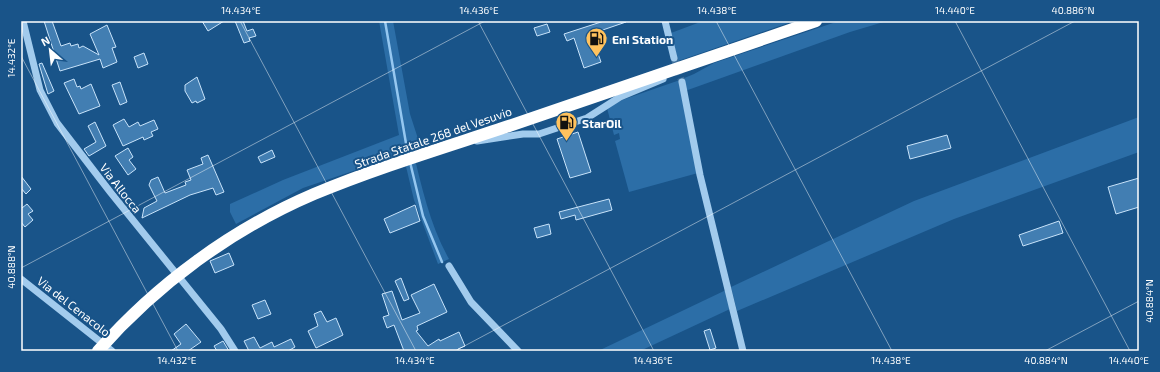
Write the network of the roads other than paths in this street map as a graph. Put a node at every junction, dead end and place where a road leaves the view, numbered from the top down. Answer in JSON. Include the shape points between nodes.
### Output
{"nodes":[{"id":1,"x":23,"y":21,"type":"edge"},
{"id":2,"x":665,"y":21,"type":"edge"},
{"id":3,"x":816,"y":21,"type":"edge"},
{"id":4,"x":674,"y":58,"type":"tunnel mouth"},
{"id":5,"x":689,"y":64,"type":"junction"},
{"id":6,"x":682,"y":82,"type":"tunnel mouth"},
{"id":7,"x":456,"y":144,"type":"junction"},
{"id":8,"x":449,"y":266,"type":"dead end"},
{"id":9,"x":21,"y":279,"type":"edge"},
{"id":10,"x":98,"y":351,"type":"edge"},
{"id":11,"x":112,"y":351,"type":"edge"},
{"id":12,"x":235,"y":351,"type":"edge"},
{"id":13,"x":518,"y":351,"type":"edge"},
{"id":14,"x":743,"y":351,"type":"edge"}],
"edges":[{"from":1,"to":12,"type":"street","name":"Via Allocca","via":[[40,90],[57,123],[221,329]]},
{"from":2,"to":4,"type":"street"},
{"from":3,"to":5,"type":"highway","name":"Strada Statale 268 del Vesuvio"},
{"from":5,"to":7,"type":"highway","name":"Strada Statale 268 del Vesuvio"},
{"from":5,"to":7,"type":"street","via":[[669,77],[620,97],[587,118],[539,134]]},
{"from":6,"to":14,"type":"street","via":[[702,182]]},
{"from":7,"to":10,"type":"highway","name":"Strada Statale 268 del Vesuvio","via":[[313,195],[242,231],[195,262],[152,297]]},
{"from":8,"to":13,"type":"street","via":[[471,302]]},
{"from":9,"to":11,"type":"street","name":"Via del Cenacolo"}]}
